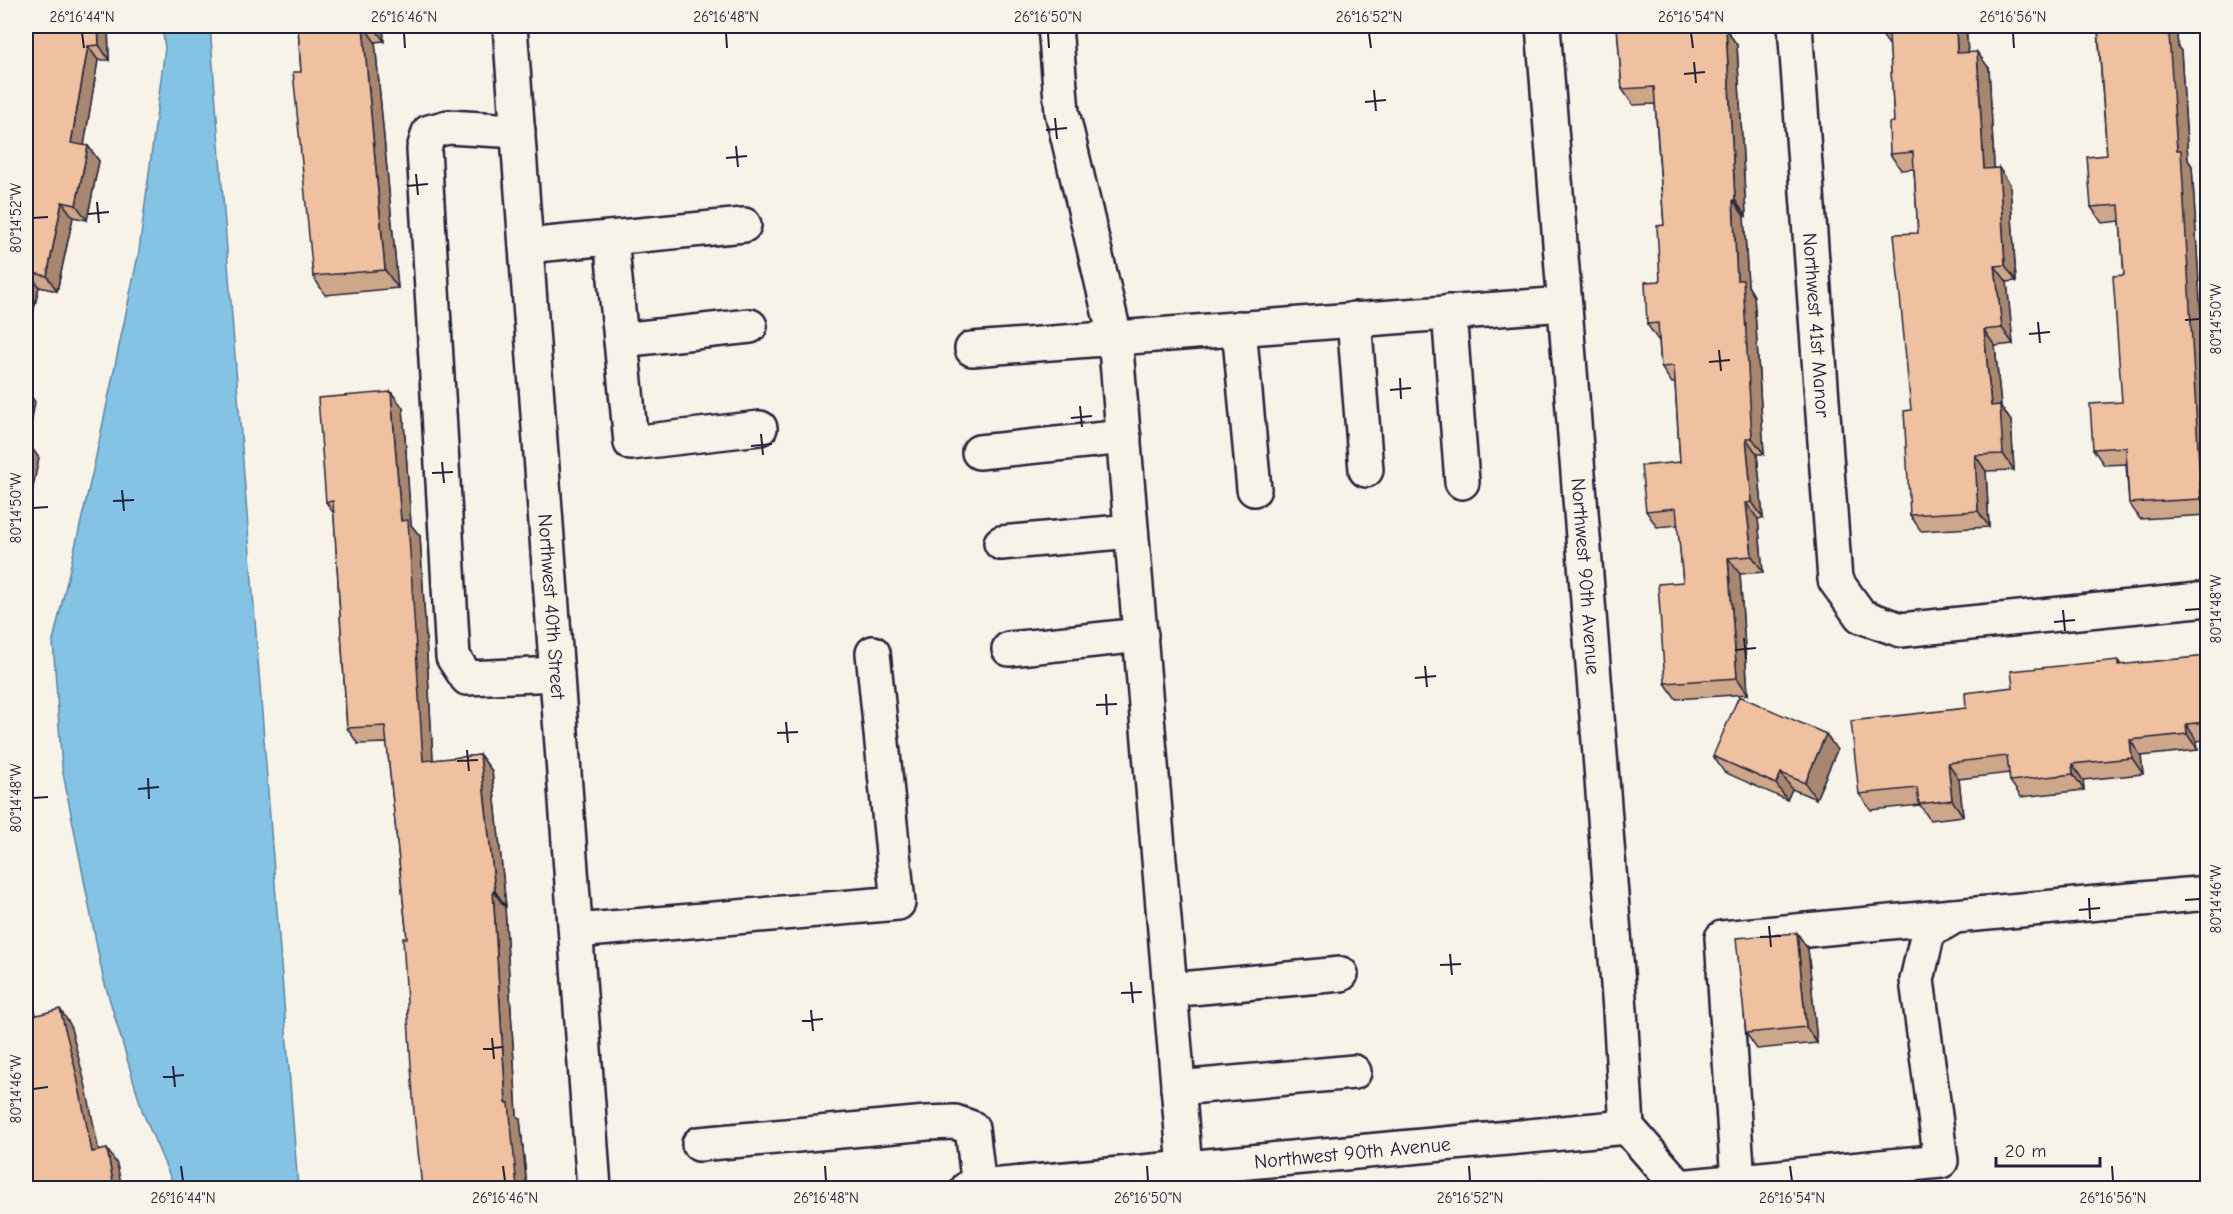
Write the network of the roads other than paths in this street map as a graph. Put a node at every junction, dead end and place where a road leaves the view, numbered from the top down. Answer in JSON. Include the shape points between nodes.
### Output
{"nodes":[{"id":1,"x":510,"y":26,"type":"edge"},
{"id":2,"x":1055,"y":26,"type":"edge"},
{"id":3,"x":1543,"y":26,"type":"edge"},
{"id":4,"x":1795,"y":26,"type":"edge"},
{"id":5,"x":518,"y":131,"type":"junction"},
{"id":6,"x":744,"y":225,"type":"dead end"},
{"id":7,"x":611,"y":238,"type":"junction"},
{"id":8,"x":526,"y":246,"type":"junction"},
{"id":9,"x":1564,"y":303,"type":"junction"},
{"id":10,"x":1449,"y":312,"type":"junction"},
{"id":11,"x":1354,"y":319,"type":"junction"},
{"id":12,"x":750,"y":326,"type":"dead end"},
{"id":13,"x":1239,"y":328,"type":"junction"},
{"id":14,"x":1115,"y":337,"type":"junction"},
{"id":15,"x":621,"y":340,"type":"junction"},
{"id":16,"x":972,"y":349,"type":"dead end"},
{"id":17,"x":760,"y":428,"type":"dead end"},
{"id":18,"x":1124,"y":436,"type":"junction"},
{"id":19,"x":979,"y":452,"type":"dead end"},
{"id":20,"x":1366,"y":470,"type":"dead end"},
{"id":21,"x":1462,"y":482,"type":"dead end"},
{"id":22,"x":1254,"y":489,"type":"dead end"},
{"id":23,"x":1131,"y":531,"type":"junction"},
{"id":24,"x":1001,"y":543,"type":"dead end"},
{"id":25,"x":2208,"y":599,"type":"edge"},
{"id":26,"x":1140,"y":634,"type":"junction"},
{"id":27,"x":1009,"y":649,"type":"dead end"},
{"id":28,"x":873,"y":653,"type":"dead end"},
{"id":29,"x":557,"y":674,"type":"junction"},
{"id":30,"x":2208,"y":893,"type":"edge"},
{"id":31,"x":1954,"y":916,"type":"junction"},
{"id":32,"x":576,"y":932,"type":"junction"},
{"id":33,"x":1341,"y":974,"type":"dead end"},
{"id":34,"x":1170,"y":990,"type":"junction"},
{"id":35,"x":1354,"y":1072,"type":"dead end"},
{"id":36,"x":1178,"y":1088,"type":"junction"},
{"id":37,"x":1627,"y":1127,"type":"junction"},
{"id":38,"x":699,"y":1144,"type":"dead end"},
{"id":39,"x":1185,"y":1168,"type":"junction"},
{"id":40,"x":1738,"y":1182,"type":"junction"},
{"id":41,"x":594,"y":1188,"type":"edge"},
{"id":42,"x":974,"y":1188,"type":"edge"},
{"id":43,"x":1158,"y":1188,"type":"edge"},
{"id":44,"x":1680,"y":1188,"type":"edge"}],
"edges":[{"from":1,"to":5,"type":"street","name":"Northwest 40th Street"},
{"from":2,"to":14,"type":"street","via":[[1062,112]]},
{"from":3,"to":9,"type":"street","name":"Northwest 90th Avenue"},
{"from":4,"to":25,"type":"street","name":"Northwest 41st Manor","via":[[1835,579],[1861,616],[1901,630]]},
{"from":5,"to":8,"type":"street","name":"Northwest 40th Street"},
{"from":5,"to":29,"type":"street","via":[[448,127],[429,132],[424,149],[453,657],[467,678]]},
{"from":6,"to":7,"type":"street"},
{"from":7,"to":8,"type":"street"},
{"from":7,"to":15,"type":"street"},
{"from":8,"to":29,"type":"street","name":"Northwest 40th Street"},
{"from":9,"to":10,"type":"street"},
{"from":9,"to":37,"type":"street","name":"Northwest 90th Avenue"},
{"from":10,"to":11,"type":"street"},
{"from":10,"to":21,"type":"street"},
{"from":11,"to":13,"type":"street"},
{"from":11,"to":20,"type":"street"},
{"from":12,"to":15,"type":"street"},
{"from":13,"to":14,"type":"street"},
{"from":13,"to":22,"type":"street"},
{"from":14,"to":16,"type":"street"},
{"from":14,"to":18,"type":"street"},
{"from":15,"to":17,"type":"street","via":[[631,443]]},
{"from":18,"to":19,"type":"street"},
{"from":18,"to":23,"type":"street"},
{"from":23,"to":24,"type":"street"},
{"from":23,"to":26,"type":"street"},
{"from":26,"to":27,"type":"street"},
{"from":26,"to":34,"type":"street"},
{"from":28,"to":32,"type":"street","via":[[898,903]]},
{"from":29,"to":32,"type":"street","name":"Northwest 40th Street"},
{"from":30,"to":31,"type":"street"},
{"from":31,"to":40,"type":"street","via":[[1928,932],[1917,980],[1941,1161]]},
{"from":31,"to":40,"type":"street","via":[[1722,938]]},
{"from":32,"to":41,"type":"street","name":"Northwest 40th Street"},
{"from":33,"to":34,"type":"street"},
{"from":34,"to":36,"type":"street"},
{"from":35,"to":36,"type":"street"},
{"from":36,"to":39,"type":"street"},
{"from":37,"to":39,"type":"street","name":"Northwest 90th Avenue"},
{"from":37,"to":44,"type":"street"},
{"from":38,"to":42,"type":"street","via":[[955,1122],[972,1128]]},
{"from":39,"to":42,"type":"street","name":"Northwest 90th Avenue"},
{"from":39,"to":43,"type":"street"},
{"from":40,"to":44,"type":"street"}]}
